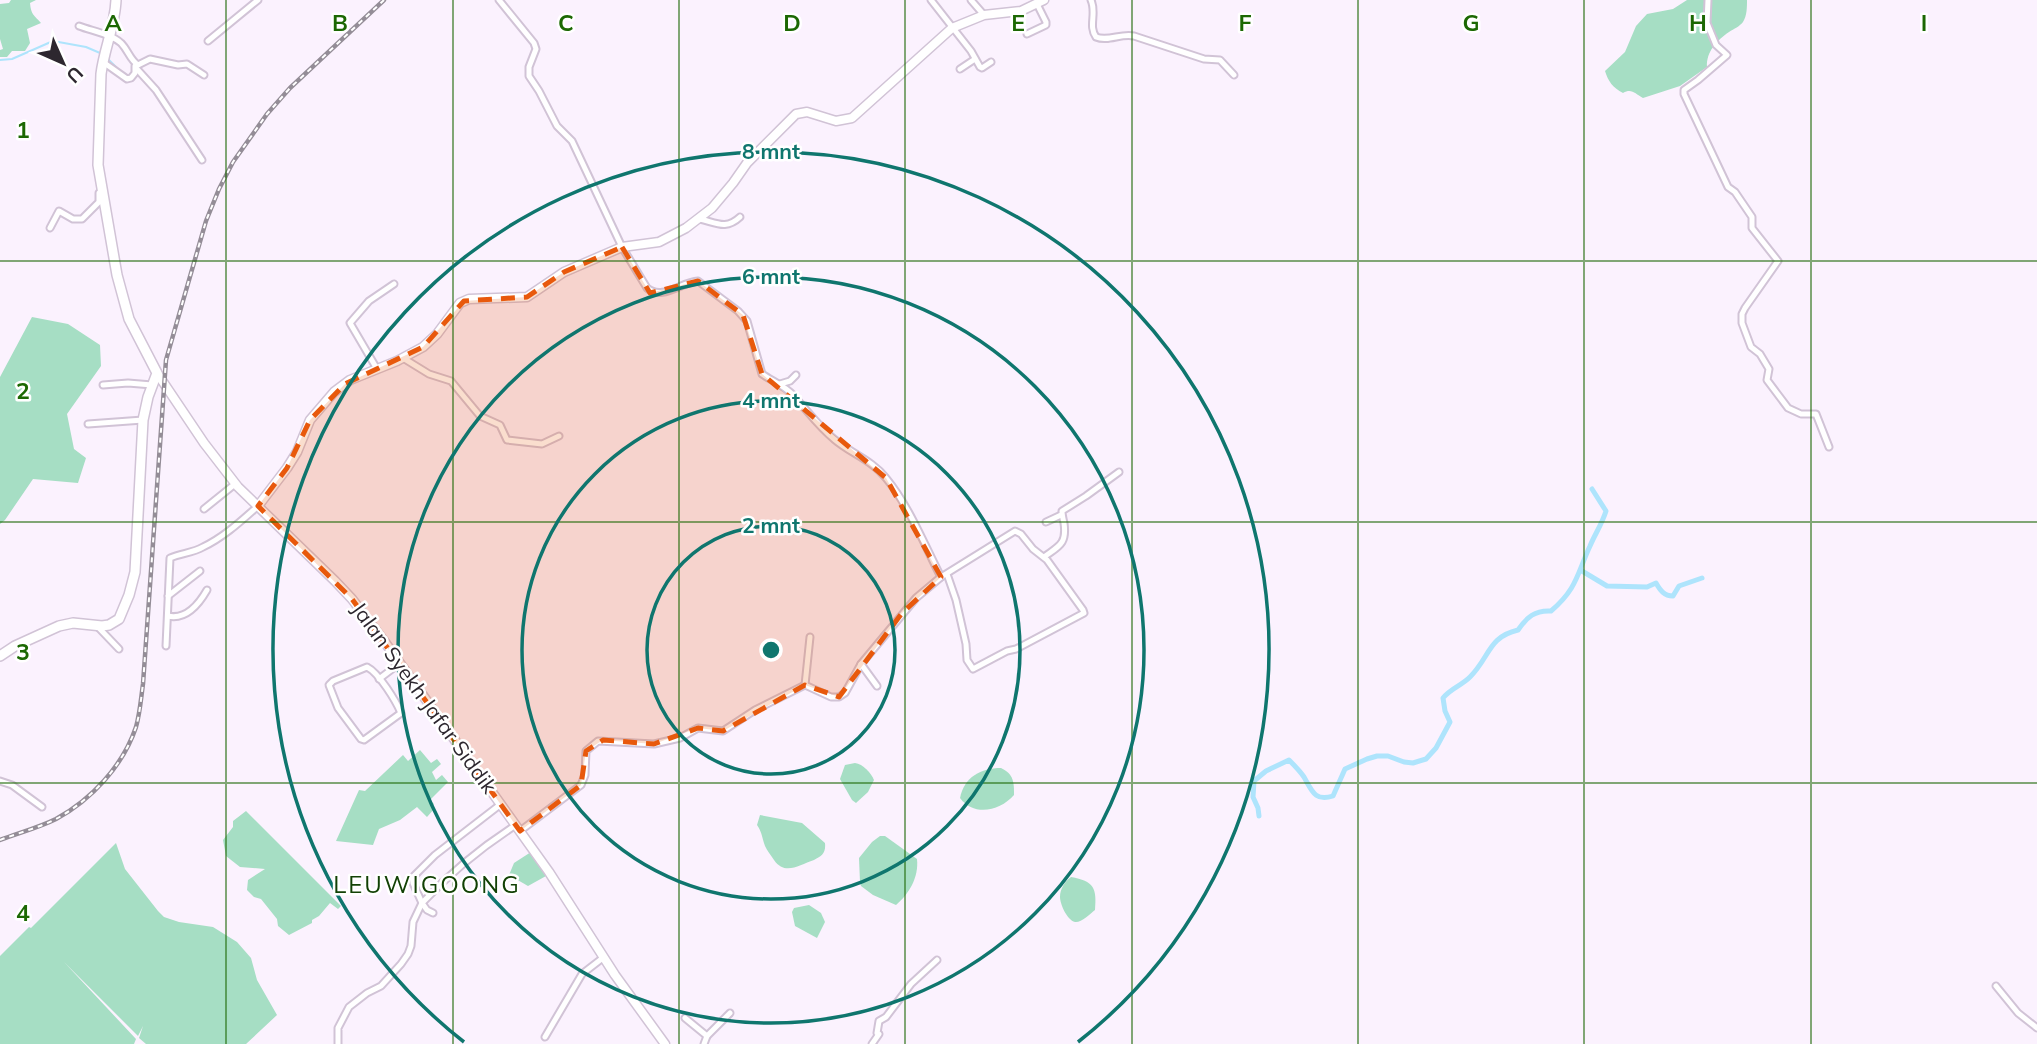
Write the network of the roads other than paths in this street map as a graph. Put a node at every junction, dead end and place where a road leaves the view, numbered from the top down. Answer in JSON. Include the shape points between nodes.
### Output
{"nodes":[{"id":1,"x":116,"y":0,"type":"edge"},
{"id":2,"x":258,"y":0,"type":"edge"},
{"id":3,"x":499,"y":0,"type":"edge"},
{"id":4,"x":931,"y":0,"type":"edge"},
{"id":5,"x":971,"y":0,"type":"edge"},
{"id":6,"x":1091,"y":0,"type":"edge"},
{"id":7,"x":1708,"y":0,"type":"edge"},
{"id":8,"x":1040,"y":2,"type":"edge"},
{"id":9,"x":984,"y":15,"type":"junction"},
{"id":10,"x":79,"y":26,"type":"dead end"},
{"id":11,"x":952,"y":28,"type":"junction"},
{"id":12,"x":1027,"y":34,"type":"dead end"},
{"id":13,"x":115,"y":39,"type":"junction"},
{"id":14,"x":208,"y":41,"type":"dead end"},
{"id":15,"x":104,"y":58,"type":"junction"},
{"id":16,"x":975,"y":59,"type":"junction"},
{"id":17,"x":991,"y":62,"type":"dead end"},
{"id":18,"x":135,"y":65,"type":"junction"},
{"id":19,"x":960,"y":69,"type":"dead end"},
{"id":20,"x":204,"y":75,"type":"dead end"},
{"id":21,"x":1234,"y":75,"type":"dead end"},
{"id":22,"x":202,"y":160,"type":"dead end"},
{"id":23,"x":98,"y":165,"type":"junction"},
{"id":24,"x":740,"y":217,"type":"dead end"},
{"id":25,"x":700,"y":219,"type":"junction"},
{"id":26,"x":50,"y":228,"type":"dead end"},
{"id":27,"x":622,"y":247,"type":"junction"},
{"id":28,"x":394,"y":284,"type":"dead end"},
{"id":29,"x":403,"y":358,"type":"junction"},
{"id":30,"x":377,"y":369,"type":"junction"},
{"id":31,"x":157,"y":373,"type":"junction"},
{"id":32,"x":796,"y":375,"type":"dead end"},
{"id":33,"x":780,"y":384,"type":"junction"},
{"id":34,"x":103,"y":385,"type":"dead end"},
{"id":35,"x":152,"y":385,"type":"junction"},
{"id":36,"x":143,"y":420,"type":"junction"},
{"id":37,"x":88,"y":424,"type":"dead end"},
{"id":38,"x":559,"y":436,"type":"dead end"},
{"id":39,"x":1829,"y":446,"type":"dead end"},
{"id":40,"x":1119,"y":472,"type":"dead end"},
{"id":41,"x":235,"y":484,"type":"junction"},
{"id":42,"x":258,"y":506,"type":"junction"},
{"id":43,"x":204,"y":509,"type":"dead end"},
{"id":44,"x":1061,"y":515,"type":"junction"},
{"id":45,"x":1045,"y":522,"type":"dead end"},
{"id":46,"x":1044,"y":557,"type":"junction"},
{"id":47,"x":200,"y":571,"type":"dead end"},
{"id":48,"x":944,"y":576,"type":"junction"},
{"id":49,"x":207,"y":590,"type":"dead end"},
{"id":50,"x":168,"y":596,"type":"junction"},
{"id":51,"x":168,"y":616,"type":"junction"},
{"id":52,"x":98,"y":627,"type":"junction"},
{"id":53,"x":810,"y":637,"type":"dead end"},
{"id":54,"x":166,"y":646,"type":"dead end"},
{"id":55,"x":119,"y":649,"type":"dead end"},
{"id":56,"x":0,"y":656,"type":"edge"},
{"id":57,"x":400,"y":663,"type":"junction"},
{"id":58,"x":861,"y":664,"type":"junction"},
{"id":59,"x":379,"y":679,"type":"junction"},
{"id":60,"x":805,"y":685,"type":"junction"},
{"id":61,"x":877,"y":686,"type":"dead end"},
{"id":62,"x":0,"y":781,"type":"edge"},
{"id":63,"x":501,"y":804,"type":"junction"},
{"id":64,"x":42,"y":807,"type":"dead end"},
{"id":65,"x":518,"y":828,"type":"junction"},
{"id":66,"x":422,"y":903,"type":"junction"},
{"id":67,"x":433,"y":913,"type":"dead end"},
{"id":68,"x":604,"y":957,"type":"junction"},
{"id":69,"x":937,"y":960,"type":"dead end"},
{"id":70,"x":1996,"y":986,"type":"dead end"},
{"id":71,"x":730,"y":1013,"type":"dead end"},
{"id":72,"x":685,"y":1018,"type":"dead end"},
{"id":73,"x":2037,"y":1028,"type":"edge"},
{"id":74,"x":707,"y":1036,"type":"junction"},
{"id":75,"x":545,"y":1037,"type":"dead end"},
{"id":76,"x":338,"y":1044,"type":"edge"},
{"id":77,"x":665,"y":1044,"type":"edge"},
{"id":78,"x":704,"y":1044,"type":"edge"},
{"id":79,"x":872,"y":1044,"type":"edge"}],
"edges":[{"from":1,"to":13,"type":"main road"},
{"from":2,"to":14,"type":"street"},
{"from":3,"to":27,"type":"street","via":[[534,43],[529,76],[557,126],[572,141]]},
{"from":4,"to":11,"type":"street"},
{"from":5,"to":9,"type":"street"},
{"from":6,"to":21,"type":"street","via":[[1091,29],[1096,37],[1134,36],[1220,60]]},
{"from":7,"to":39,"type":"street","via":[[1707,23],[1716,45],[1727,55],[1684,94],[1728,187],[1778,261],[1745,308],[1742,323],[1751,347],[1769,369],[1769,383],[1788,408],[1815,414]]},
{"from":8,"to":9,"type":"street","via":[[1021,11]]},
{"from":8,"to":12,"type":"street","via":[[1046,24]]},
{"from":9,"to":11,"type":"street"},
{"from":10,"to":13,"type":"street"},
{"from":11,"to":16,"type":"street"},
{"from":11,"to":25,"type":"street","via":[[852,118],[836,121],[804,111],[796,114]]},
{"from":13,"to":15,"type":"main road"},
{"from":13,"to":18,"type":"street"},
{"from":15,"to":18,"type":"street","via":[[125,79],[133,76]]},
{"from":15,"to":23,"type":"main road"},
{"from":16,"to":17,"type":"street","via":[[982,68]]},
{"from":16,"to":19,"type":"street"},
{"from":18,"to":20,"type":"street","via":[[150,59],[187,64]]},
{"from":18,"to":22,"type":"street"},
{"from":23,"to":26,"type":"street","via":[[99,202],[82,219],[59,211]]},
{"from":23,"to":31,"type":"main road","via":[[126,311]]},
{"from":24,"to":25,"type":"street","via":[[728,225]]},
{"from":25,"to":27,"type":"street","via":[[659,242]]},
{"from":27,"to":29,"type":"street","via":[[564,272],[527,297],[464,301],[431,340]]},
{"from":27,"to":33,"type":"street","via":[[649,291],[660,293],[698,281],[738,311],[750,327],[762,374]]},
{"from":28,"to":30,"type":"street","via":[[369,301],[350,323]]},
{"from":29,"to":30,"type":"street"},
{"from":29,"to":38,"type":"street","via":[[454,383],[480,416],[502,426],[507,440],[542,444]]},
{"from":30,"to":42,"type":"street","via":[[350,380],[317,411],[297,452]]},
{"from":31,"to":35,"type":"main road"},
{"from":31,"to":41,"type":"street","name":"Jalan Syekh Jafar Siddik"},
{"from":32,"to":33,"type":"street"},
{"from":33,"to":48,"type":"street","via":[[817,425],[886,478]]},
{"from":34,"to":35,"type":"street"},
{"from":35,"to":36,"type":"main road"},
{"from":36,"to":37,"type":"street"},
{"from":36,"to":52,"type":"main road","via":[[132,585],[119,619]]},
{"from":40,"to":44,"type":"street"},
{"from":41,"to":42,"type":"street","name":"Jalan Syekh Jafar Siddik"},
{"from":41,"to":43,"type":"street"},
{"from":42,"to":50,"type":"street","via":[[211,543],[170,558]]},
{"from":42,"to":57,"type":"street","name":"Jalan Syekh Jafar Siddik","via":[[352,599]]},
{"from":44,"to":45,"type":"street"},
{"from":44,"to":46,"type":"street","via":[[1064,542]]},
{"from":46,"to":48,"type":"street","via":[[1015,531]]},
{"from":46,"to":48,"type":"street","via":[[1083,613],[975,668],[967,660],[956,600]]},
{"from":47,"to":50,"type":"street"},
{"from":48,"to":58,"type":"street","via":[[909,606]]},
{"from":49,"to":51,"type":"street","via":[[184,614]]},
{"from":50,"to":51,"type":"street"},
{"from":51,"to":54,"type":"street"},
{"from":52,"to":55,"type":"street"},
{"from":52,"to":56,"type":"main road","via":[[81,623],[59,626]]},
{"from":53,"to":60,"type":"street"},
{"from":57,"to":59,"type":"street"},
{"from":57,"to":63,"type":"street","name":"Jalan Syekh Jafar Siddik"},
{"from":58,"to":60,"type":"street","via":[[839,697]]},
{"from":58,"to":61,"type":"street"},
{"from":59,"to":59,"type":"street","via":[[367,667],[329,685],[338,708],[360,739],[401,713]]},
{"from":60,"to":65,"type":"street","via":[[755,709],[723,732],[698,728],[654,744],[598,741],[586,751],[581,785]]},
{"from":62,"to":64,"type":"street"},
{"from":63,"to":65,"type":"street","name":"Jalan Syekh Jafar Siddik"},
{"from":63,"to":66,"type":"street","via":[[414,875]]},
{"from":65,"to":66,"type":"street","via":[[458,866]]},
{"from":65,"to":68,"type":"street","name":"Jalan Syekh Jafar Siddik"},
{"from":66,"to":67,"type":"street"},
{"from":66,"to":76,"type":"street","via":[[413,922],[408,954],[381,986],[349,1007],[338,1028]]},
{"from":68,"to":75,"type":"street","via":[[582,974]]},
{"from":68,"to":77,"type":"street","name":"Jalan Syekh Jafar Siddik"},
{"from":69,"to":79,"type":"street","via":[[879,1021],[879,1034]]},
{"from":70,"to":73,"type":"street"},
{"from":71,"to":74,"type":"street"},
{"from":72,"to":74,"type":"street"},
{"from":74,"to":78,"type":"street"}]}
